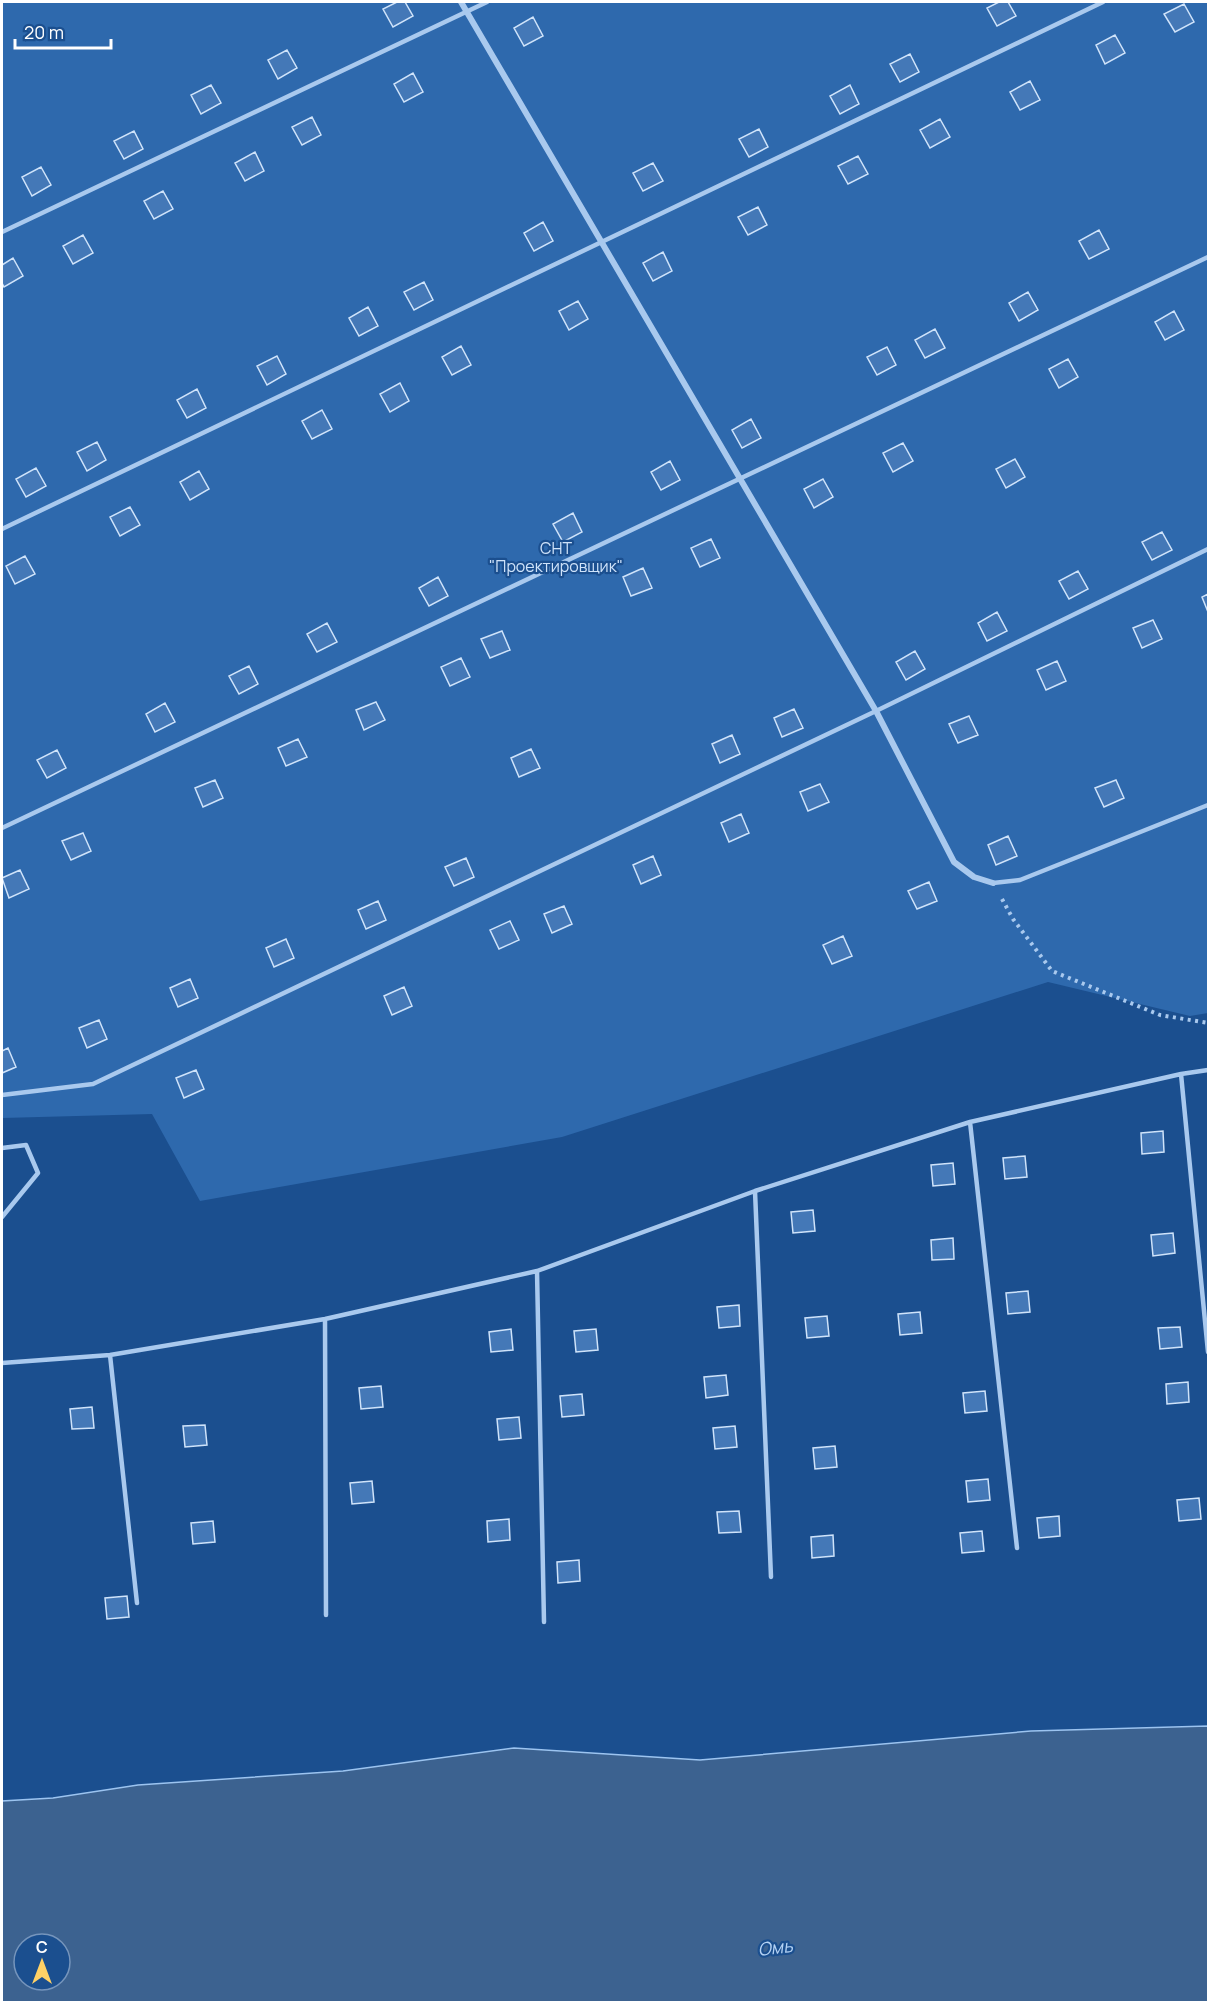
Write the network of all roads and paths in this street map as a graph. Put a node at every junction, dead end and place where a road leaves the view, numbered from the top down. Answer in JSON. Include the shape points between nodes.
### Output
{"nodes":[{"id":1,"x":461,"y":2,"type":"edge"},
{"id":2,"x":487,"y":2,"type":"edge"},
{"id":3,"x":1102,"y":2,"type":"edge"},
{"id":4,"x":466,"y":12,"type":"junction"},
{"id":5,"x":2,"y":232,"type":"edge"},
{"id":6,"x":601,"y":242,"type":"junction"},
{"id":7,"x":1209,"y":257,"type":"edge"},
{"id":8,"x":740,"y":480,"type":"junction"},
{"id":9,"x":2,"y":529,"type":"edge"},
{"id":10,"x":1209,"y":549,"type":"edge"},
{"id":11,"x":876,"y":711,"type":"junction"},
{"id":12,"x":1209,"y":806,"type":"edge"},
{"id":13,"x":2,"y":828,"type":"edge"},
{"id":14,"x":993,"y":883,"type":"junction"},
{"id":15,"x":1209,"y":1023,"type":"edge"},
{"id":16,"x":1209,"y":1070,"type":"edge"},
{"id":17,"x":1181,"y":1074,"type":"junction"},
{"id":18,"x":2,"y":1095,"type":"edge"},
{"id":19,"x":970,"y":1122,"type":"junction"},
{"id":20,"x":2,"y":1148,"type":"edge"},
{"id":21,"x":755,"y":1191,"type":"junction"},
{"id":22,"x":2,"y":1217,"type":"edge"},
{"id":23,"x":537,"y":1272,"type":"junction"},
{"id":24,"x":325,"y":1319,"type":"junction"},
{"id":25,"x":1209,"y":1352,"type":"edge"},
{"id":26,"x":110,"y":1355,"type":"junction"},
{"id":27,"x":2,"y":1364,"type":"edge"},
{"id":28,"x":1017,"y":1548,"type":"dead end"},
{"id":29,"x":771,"y":1577,"type":"dead end"},
{"id":30,"x":137,"y":1603,"type":"dead end"},
{"id":31,"x":326,"y":1614,"type":"dead end"},
{"id":32,"x":544,"y":1622,"type":"dead end"}],
"edges":[{"from":1,"to":4,"type":"street"},
{"from":2,"to":4,"type":"lane"},
{"from":3,"to":6,"type":"lane"},
{"from":4,"to":5,"type":"lane"},
{"from":4,"to":6,"type":"street"},
{"from":6,"to":8,"type":"street"},
{"from":6,"to":9,"type":"lane"},
{"from":7,"to":8,"type":"lane"},
{"from":8,"to":11,"type":"street"},
{"from":8,"to":13,"type":"lane"},
{"from":10,"to":11,"type":"lane"},
{"from":11,"to":14,"type":"street","via":[[954,862],[974,877]]},
{"from":11,"to":18,"type":"lane","via":[[93,1084]]},
{"from":12,"to":14,"type":"lane","via":[[1020,880]]},
{"from":14,"to":15,"type":"path","via":[[1012,919],[1052,971],[1160,1015]]},
{"from":16,"to":17,"type":"lane"},
{"from":17,"to":19,"type":"lane"},
{"from":17,"to":25,"type":"lane"},
{"from":19,"to":21,"type":"lane"},
{"from":19,"to":28,"type":"lane"},
{"from":20,"to":22,"type":"lane","via":[[26,1145],[38,1173]]},
{"from":21,"to":23,"type":"lane"},
{"from":21,"to":29,"type":"lane"},
{"from":23,"to":24,"type":"lane"},
{"from":23,"to":32,"type":"lane"},
{"from":24,"to":26,"type":"lane"},
{"from":24,"to":31,"type":"lane"},
{"from":26,"to":27,"type":"lane"},
{"from":26,"to":30,"type":"lane"}]}
